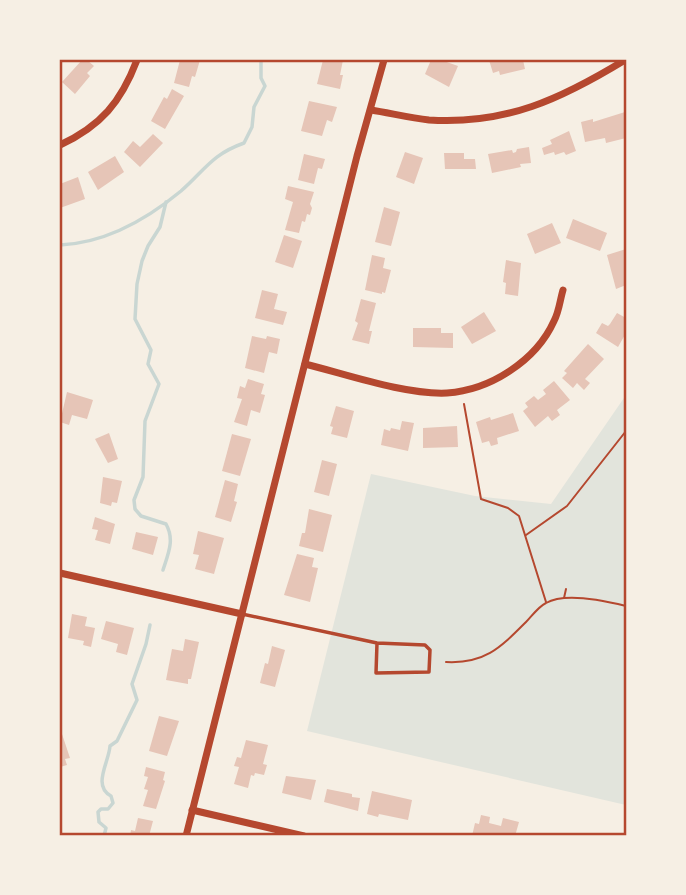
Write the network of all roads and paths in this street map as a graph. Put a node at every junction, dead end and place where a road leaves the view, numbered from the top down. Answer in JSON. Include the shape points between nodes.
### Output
{"nodes":[{"id":1,"x":137,"y":60,"type":"edge"},
{"id":2,"x":384,"y":60,"type":"edge"},
{"id":3,"x":625,"y":60,"type":"edge"},
{"id":4,"x":371,"y":110,"type":"junction"},
{"id":5,"x":60,"y":145,"type":"edge"},
{"id":6,"x":563,"y":290,"type":"dead end"},
{"id":7,"x":305,"y":364,"type":"junction"},
{"id":8,"x":464,"y":404,"type":"dead end"},
{"id":9,"x":626,"y":431,"type":"edge"},
{"id":10,"x":525,"y":535,"type":"junction"},
{"id":11,"x":60,"y":573,"type":"edge"},
{"id":12,"x":566,"y":589,"type":"dead end"},
{"id":13,"x":564,"y":599,"type":"junction"},
{"id":14,"x":547,"y":602,"type":"junction"},
{"id":15,"x":626,"y":606,"type":"edge"},
{"id":16,"x":242,"y":614,"type":"junction"},
{"id":17,"x":377,"y":643,"type":"junction"},
{"id":18,"x":446,"y":662,"type":"dead end"},
{"id":19,"x":192,"y":810,"type":"junction"},
{"id":20,"x":186,"y":835,"type":"edge"},
{"id":21,"x":304,"y":835,"type":"edge"}],
"edges":[{"from":1,"to":5,"type":"street","via":[[109,111],[81,135]]},
{"from":2,"to":4,"type":"street"},
{"from":3,"to":4,"type":"street","via":[[540,105],[497,116],[427,120]]},
{"from":4,"to":7,"type":"street"},
{"from":6,"to":7,"type":"street","via":[[554,321],[537,348],[508,373],[477,387],[447,393],[420,390]]},
{"from":7,"to":16,"type":"street"},
{"from":8,"to":10,"type":"path","via":[[481,499],[519,516]]},
{"from":9,"to":10,"type":"path","via":[[566,506]]},
{"from":10,"to":14,"type":"path"},
{"from":11,"to":16,"type":"street"},
{"from":12,"to":13,"type":"path"},
{"from":13,"to":14,"type":"path"},
{"from":13,"to":15,"type":"path","via":[[597,599]]},
{"from":14,"to":18,"type":"path","via":[[476,662]]},
{"from":16,"to":17,"type":"lane"},
{"from":16,"to":19,"type":"street"},
{"from":17,"to":17,"type":"lane","via":[[425,645],[429,671],[376,673]]},
{"from":19,"to":20,"type":"street"},
{"from":19,"to":21,"type":"street"}]}
